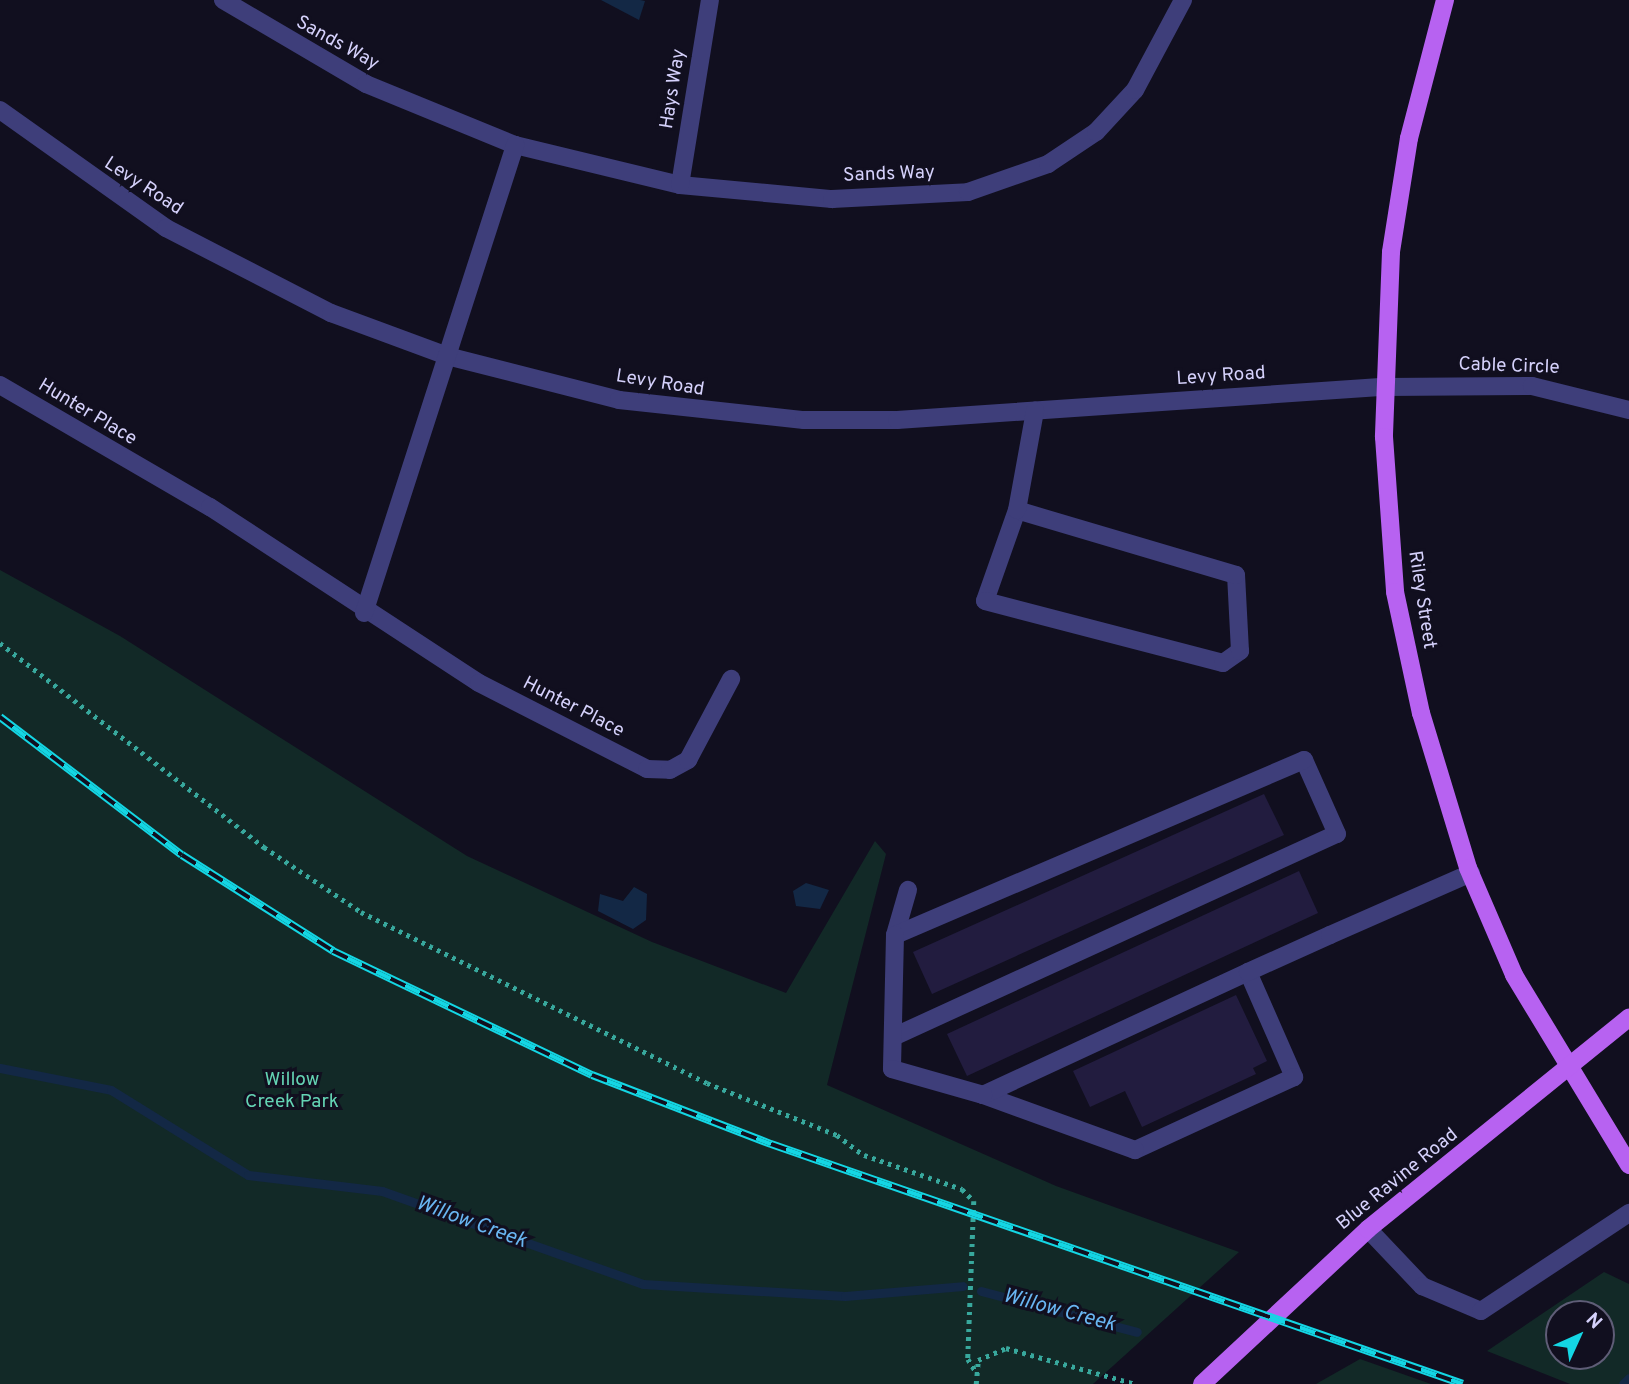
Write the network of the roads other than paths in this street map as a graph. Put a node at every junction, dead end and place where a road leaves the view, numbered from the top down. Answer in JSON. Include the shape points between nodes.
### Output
{"nodes":[{"id":1,"x":223,"y":0,"type":"edge"},
{"id":2,"x":710,"y":0,"type":"edge"},
{"id":3,"x":1183,"y":0,"type":"edge"},
{"id":4,"x":1445,"y":0,"type":"edge"},
{"id":5,"x":246,"y":6,"type":"edge"},
{"id":6,"x":0,"y":110,"type":"edge"},
{"id":7,"x":515,"y":145,"type":"junction"},
{"id":8,"x":680,"y":185,"type":"junction"},
{"id":9,"x":447,"y":356,"type":"junction"},
{"id":10,"x":0,"y":384,"type":"edge"},
{"id":11,"x":1384,"y":387,"type":"junction"},
{"id":12,"x":1629,"y":410,"type":"edge"},
{"id":13,"x":1034,"y":411,"type":"junction"},
{"id":14,"x":1017,"y":510,"type":"junction"},
{"id":15,"x":364,"y":613,"type":"junction"},
{"id":16,"x":731,"y":679,"type":"dead end"},
{"id":17,"x":1471,"y":873,"type":"junction"},
{"id":18,"x":908,"y":890,"type":"dead end"},
{"id":19,"x":895,"y":935,"type":"junction"},
{"id":20,"x":1248,"y":972,"type":"junction"},
{"id":21,"x":1629,"y":1018,"type":"edge"},
{"id":22,"x":893,"y":1037,"type":"junction"},
{"id":23,"x":1571,"y":1069,"type":"junction"},
{"id":24,"x":983,"y":1094,"type":"junction"},
{"id":25,"x":1629,"y":1165,"type":"edge"},
{"id":26,"x":1629,"y":1213,"type":"edge"},
{"id":27,"x":1368,"y":1228,"type":"junction"},
{"id":28,"x":1202,"y":1384,"type":"edge"}],
"edges":[{"from":1,"to":5,"type":"street","name":"Sands Way"},
{"from":2,"to":8,"type":"street","name":"Hays Way"},
{"from":3,"to":8,"type":"street","name":"Sands Way","via":[[1152,66],[1116,112],[1073,149],[1023,176],[968,192],[910,198],[819,198]]},
{"from":4,"to":11,"type":"main road","name":"Riley Street","via":[[1409,138],[1391,252]]},
{"from":5,"to":7,"type":"street","name":"Sands Way","via":[[366,85]]},
{"from":6,"to":9,"type":"street","name":"Levy Road","via":[[89,177],[248,273]]},
{"from":7,"to":8,"type":"street","name":"Sands Way"},
{"from":7,"to":9,"type":"street"},
{"from":9,"to":13,"type":"street","name":"Levy Road","via":[[619,400],[711,413],[897,420]]},
{"from":9,"to":15,"type":"street"},
{"from":10,"to":15,"type":"street","name":"Hunter Place","via":[[210,507]]},
{"from":11,"to":12,"type":"street","name":"Cable Circle","via":[[1532,386]]},
{"from":11,"to":13,"type":"street","name":"Levy Road"},
{"from":11,"to":17,"type":"main road","name":"Riley Street","via":[[1395,592],[1421,713]]},
{"from":13,"to":14,"type":"street"},
{"from":14,"to":14,"type":"street","via":[[1236,575],[1240,652],[1223,663],[985,601]]},
{"from":15,"to":16,"type":"street","name":"Hunter Place","via":[[479,683],[647,769],[670,770],[688,760]]},
{"from":17,"to":20,"type":"street"},
{"from":17,"to":23,"type":"main road","name":"Riley Street","via":[[1514,975]]},
{"from":18,"to":19,"type":"street"},
{"from":19,"to":22,"type":"street"},
{"from":19,"to":22,"type":"street","via":[[1304,760],[1338,834]]},
{"from":20,"to":24,"type":"street"},
{"from":20,"to":24,"type":"street","via":[[1294,1077],[1135,1150]]},
{"from":21,"to":23,"type":"main road","name":"Blue Ravine Road"},
{"from":22,"to":24,"type":"street","via":[[892,1069]]},
{"from":23,"to":25,"type":"main road","name":"Riley Street"},
{"from":23,"to":27,"type":"main road","name":"Blue Ravine Road"},
{"from":26,"to":27,"type":"street","via":[[1481,1311],[1422,1286]]},
{"from":27,"to":28,"type":"main road","name":"Blue Ravine Road"}]}
